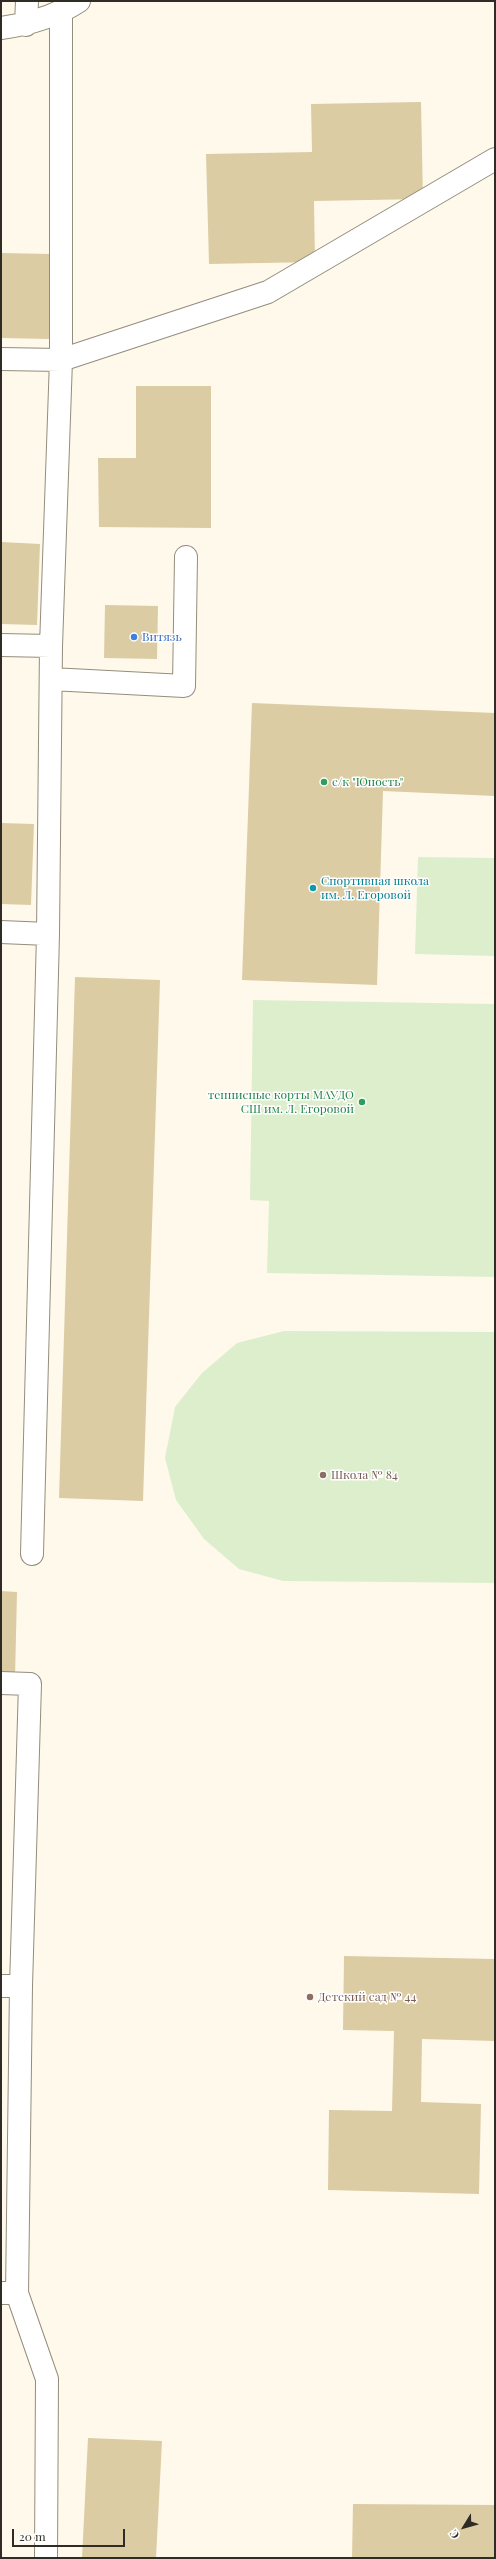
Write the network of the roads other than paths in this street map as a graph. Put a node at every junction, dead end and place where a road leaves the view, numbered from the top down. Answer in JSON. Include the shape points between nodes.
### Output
{"nodes":[{"id":1,"x":27,"y":1,"type":"edge"},
{"id":2,"x":79,"y":1,"type":"edge"},
{"id":3,"x":61,"y":13,"type":"junction"},
{"id":4,"x":26,"y":24,"type":"junction"},
{"id":5,"x":1,"y":28,"type":"edge"},
{"id":6,"x":495,"y":160,"type":"edge"},
{"id":7,"x":1,"y":359,"type":"edge"},
{"id":8,"x":61,"y":360,"type":"junction"},
{"id":9,"x":186,"y":557,"type":"dead end"},
{"id":10,"x":1,"y":645,"type":"edge"},
{"id":11,"x":51,"y":646,"type":"junction"},
{"id":12,"x":51,"y":679,"type":"junction"},
{"id":13,"x":1,"y":932,"type":"edge"},
{"id":14,"x":48,"y":934,"type":"junction"},
{"id":15,"x":32,"y":1554,"type":"dead end"},
{"id":16,"x":1,"y":1683,"type":"edge"},
{"id":17,"x":11,"y":1986,"type":"edge"},
{"id":18,"x":9,"y":2293,"type":"edge"},
{"id":19,"x":46,"y":2558,"type":"edge"}],
"edges":[{"from":1,"to":4,"type":"street"},
{"from":2,"to":3,"type":"street"},
{"from":3,"to":4,"type":"street"},
{"from":3,"to":8,"type":"street"},
{"from":4,"to":5,"type":"street"},
{"from":6,"to":8,"type":"street","via":[[268,292]]},
{"from":7,"to":8,"type":"street"},
{"from":8,"to":11,"type":"street"},
{"from":9,"to":12,"type":"street","via":[[184,686]]},
{"from":10,"to":11,"type":"street"},
{"from":11,"to":12,"type":"street"},
{"from":12,"to":14,"type":"street"},
{"from":13,"to":14,"type":"street"},
{"from":14,"to":15,"type":"street"},
{"from":16,"to":17,"type":"street","via":[[30,1684]]},
{"from":17,"to":18,"type":"street"},
{"from":18,"to":19,"type":"street","via":[[47,2379]]}]}
